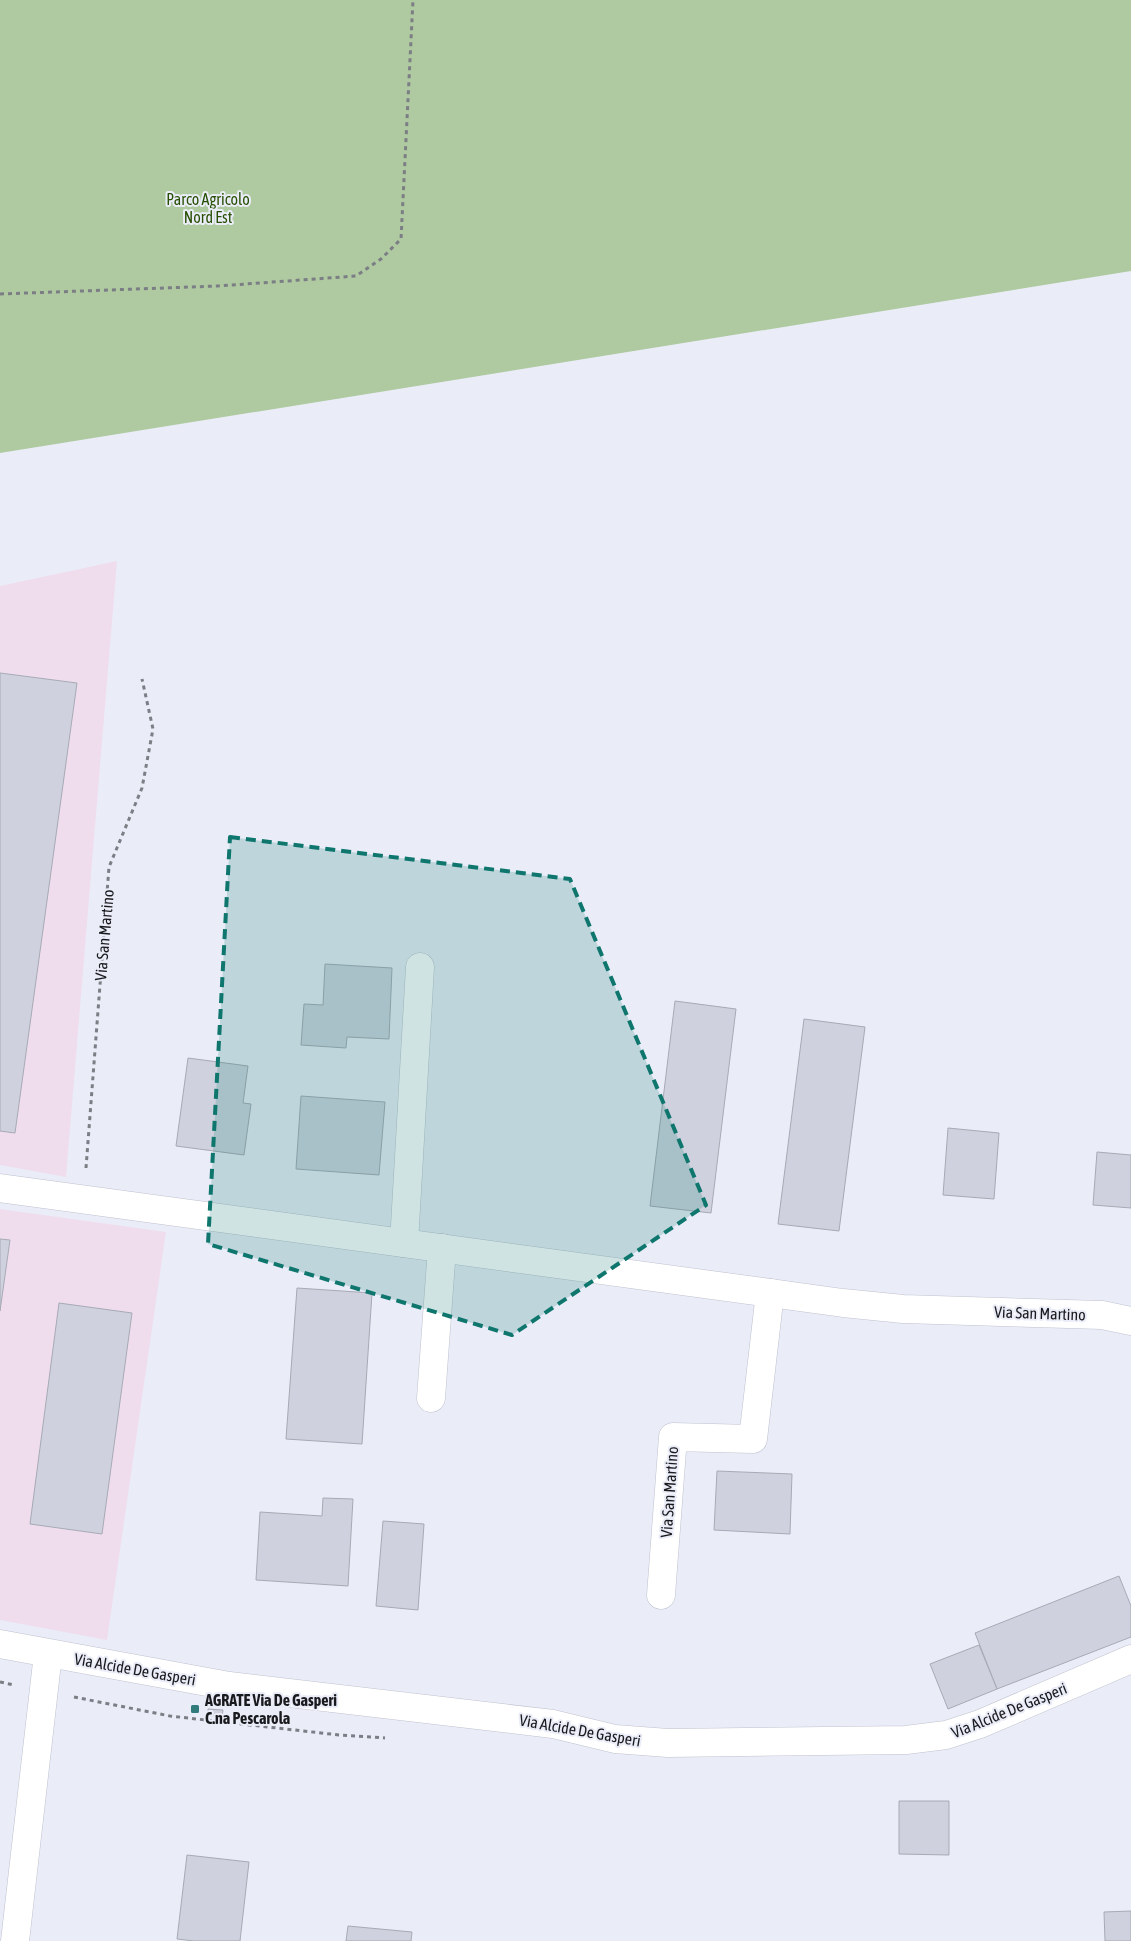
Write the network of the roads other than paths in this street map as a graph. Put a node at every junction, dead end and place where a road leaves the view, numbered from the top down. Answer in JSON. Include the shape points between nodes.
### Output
{"nodes":[{"id":1,"x":420,"y":967,"type":"dead end"},
{"id":2,"x":0,"y":1188,"type":"edge"},
{"id":3,"x":404,"y":1243,"type":"junction"},
{"id":4,"x":442,"y":1248,"type":"junction"},
{"id":5,"x":770,"y":1293,"type":"junction"},
{"id":6,"x":1131,"y":1321,"type":"edge"},
{"id":7,"x":431,"y":1398,"type":"dead end"},
{"id":8,"x":661,"y":1596,"type":"dead end"},
{"id":9,"x":0,"y":1644,"type":"edge"},
{"id":10,"x":48,"y":1654,"type":"junction"},
{"id":11,"x":1131,"y":1660,"type":"edge"},
{"id":12,"x":15,"y":1941,"type":"edge"}],
"edges":[{"from":1,"to":3,"type":"street"},
{"from":2,"to":3,"type":"street","name":"Via San Martino"},
{"from":3,"to":4,"type":"street","name":"Via San Martino"},
{"from":4,"to":5,"type":"street","name":"Via San Martino"},
{"from":4,"to":7,"type":"street"},
{"from":5,"to":6,"type":"street","name":"Via San Martino","via":[[903,1309],[1102,1315]]},
{"from":5,"to":8,"type":"street","name":"Via San Martino","via":[[753,1439],[673,1436]]},
{"from":9,"to":10,"type":"street","name":"Via Alcide De Gasperi"},
{"from":10,"to":11,"type":"street","name":"Via Alcide De Gasperi","via":[[229,1686],[553,1724],[615,1739],[668,1743],[898,1740],[946,1735],[980,1724]]},
{"from":10,"to":12,"type":"street"}]}
